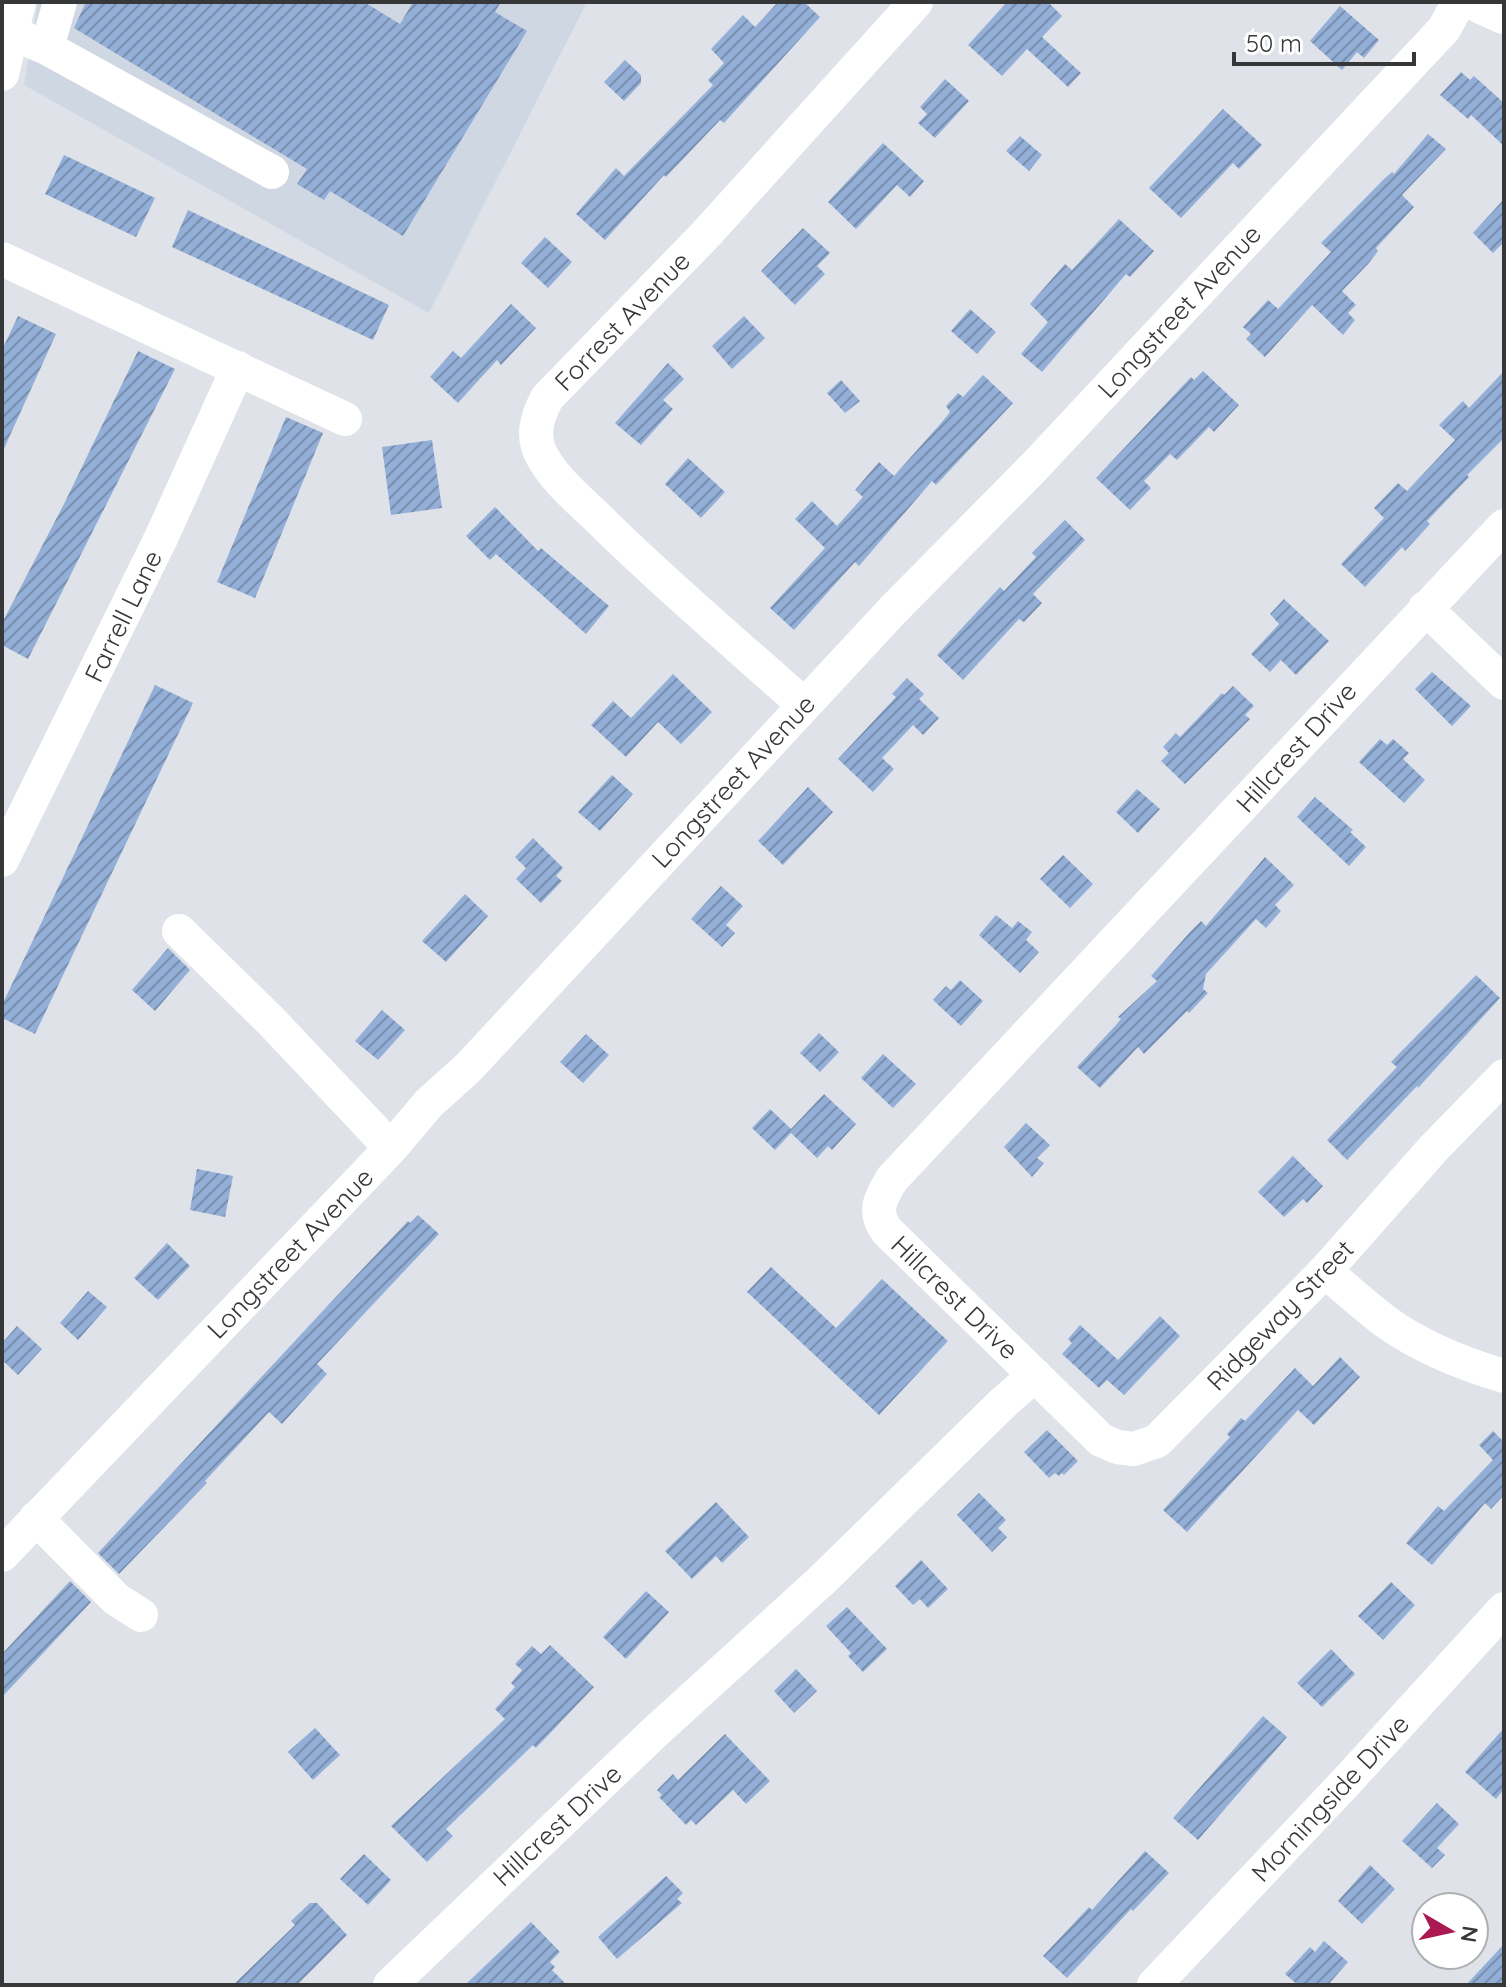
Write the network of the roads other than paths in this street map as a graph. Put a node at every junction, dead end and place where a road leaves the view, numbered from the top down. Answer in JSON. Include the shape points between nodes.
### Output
{"nodes":[{"id":1,"x":60,"y":2,"type":"edge"},
{"id":2,"x":916,"y":2,"type":"edge"},
{"id":3,"x":1459,"y":2,"type":"edge"},
{"id":4,"x":1482,"y":2,"type":"edge"},
{"id":5,"x":1504,"y":12,"type":"edge"},
{"id":6,"x":15,"y":17,"type":"edge"},
{"id":7,"x":47,"y":48,"type":"junction"},
{"id":8,"x":2,"y":74,"type":"edge"},
{"id":9,"x":272,"y":172,"type":"dead end"},
{"id":10,"x":2,"y":259,"type":"edge"},
{"id":11,"x":238,"y":368,"type":"junction"},
{"id":12,"x":345,"y":419,"type":"dead end"},
{"id":13,"x":1504,"y":526,"type":"edge"},
{"id":14,"x":1425,"y":608,"type":"junction"},
{"id":15,"x":1504,"y":683,"type":"edge"},
{"id":16,"x":804,"y":705,"type":"junction"},
{"id":17,"x":2,"y":860,"type":"edge"},
{"id":18,"x":179,"y":931,"type":"dead end"},
{"id":19,"x":1504,"y":1076,"type":"edge"},
{"id":20,"x":391,"y":1148,"type":"junction"},
{"id":21,"x":1325,"y":1271,"type":"junction"},
{"id":22,"x":1035,"y":1375,"type":"junction"},
{"id":23,"x":1504,"y":1376,"type":"edge"},
{"id":24,"x":36,"y":1518,"type":"junction"},
{"id":25,"x":2,"y":1555,"type":"edge"},
{"id":26,"x":1504,"y":1609,"type":"edge"},
{"id":27,"x":141,"y":1615,"type":"dead end"},
{"id":28,"x":390,"y":1985,"type":"edge"},
{"id":29,"x":1154,"y":1985,"type":"edge"}],
"edges":[{"from":1,"to":7,"type":"street"},
{"from":2,"to":16,"type":"street","name":"Forrest Avenue","via":[[707,233],[547,398],[536,427],[542,457],[561,482]]},
{"from":3,"to":16,"type":"street","name":"Longstreet Avenue","via":[[1444,29]]},
{"from":4,"to":5,"type":"main road"},
{"from":6,"to":7,"type":"street"},
{"from":6,"to":8,"type":"street"},
{"from":7,"to":9,"type":"street"},
{"from":10,"to":11,"type":"street"},
{"from":11,"to":12,"type":"street"},
{"from":11,"to":17,"type":"street","name":"Farrell Lane","via":[[161,538]]},
{"from":13,"to":14,"type":"street","name":"Hillcrest Drive"},
{"from":14,"to":15,"type":"street"},
{"from":14,"to":22,"type":"street","name":"Hillcrest Drive","via":[[892,1179],[879,1202],[887,1231]]},
{"from":16,"to":20,"type":"street","name":"Longstreet Avenue"},
{"from":18,"to":20,"type":"street"},
{"from":19,"to":21,"type":"street","name":"Ridgeway Street"},
{"from":20,"to":24,"type":"street","name":"Longstreet Avenue"},
{"from":21,"to":22,"type":"street","name":"Ridgeway Street","via":[[1150,1444],[1134,1449],[1101,1440]]},
{"from":21,"to":23,"type":"street","via":[[1387,1322],[1427,1346]]},
{"from":22,"to":28,"type":"street","name":"Hillcrest Drive"},
{"from":24,"to":25,"type":"street","name":"Longstreet Avenue"},
{"from":24,"to":27,"type":"street","via":[[116,1599]]},
{"from":26,"to":29,"type":"street","name":"Morningside Drive"}]}
